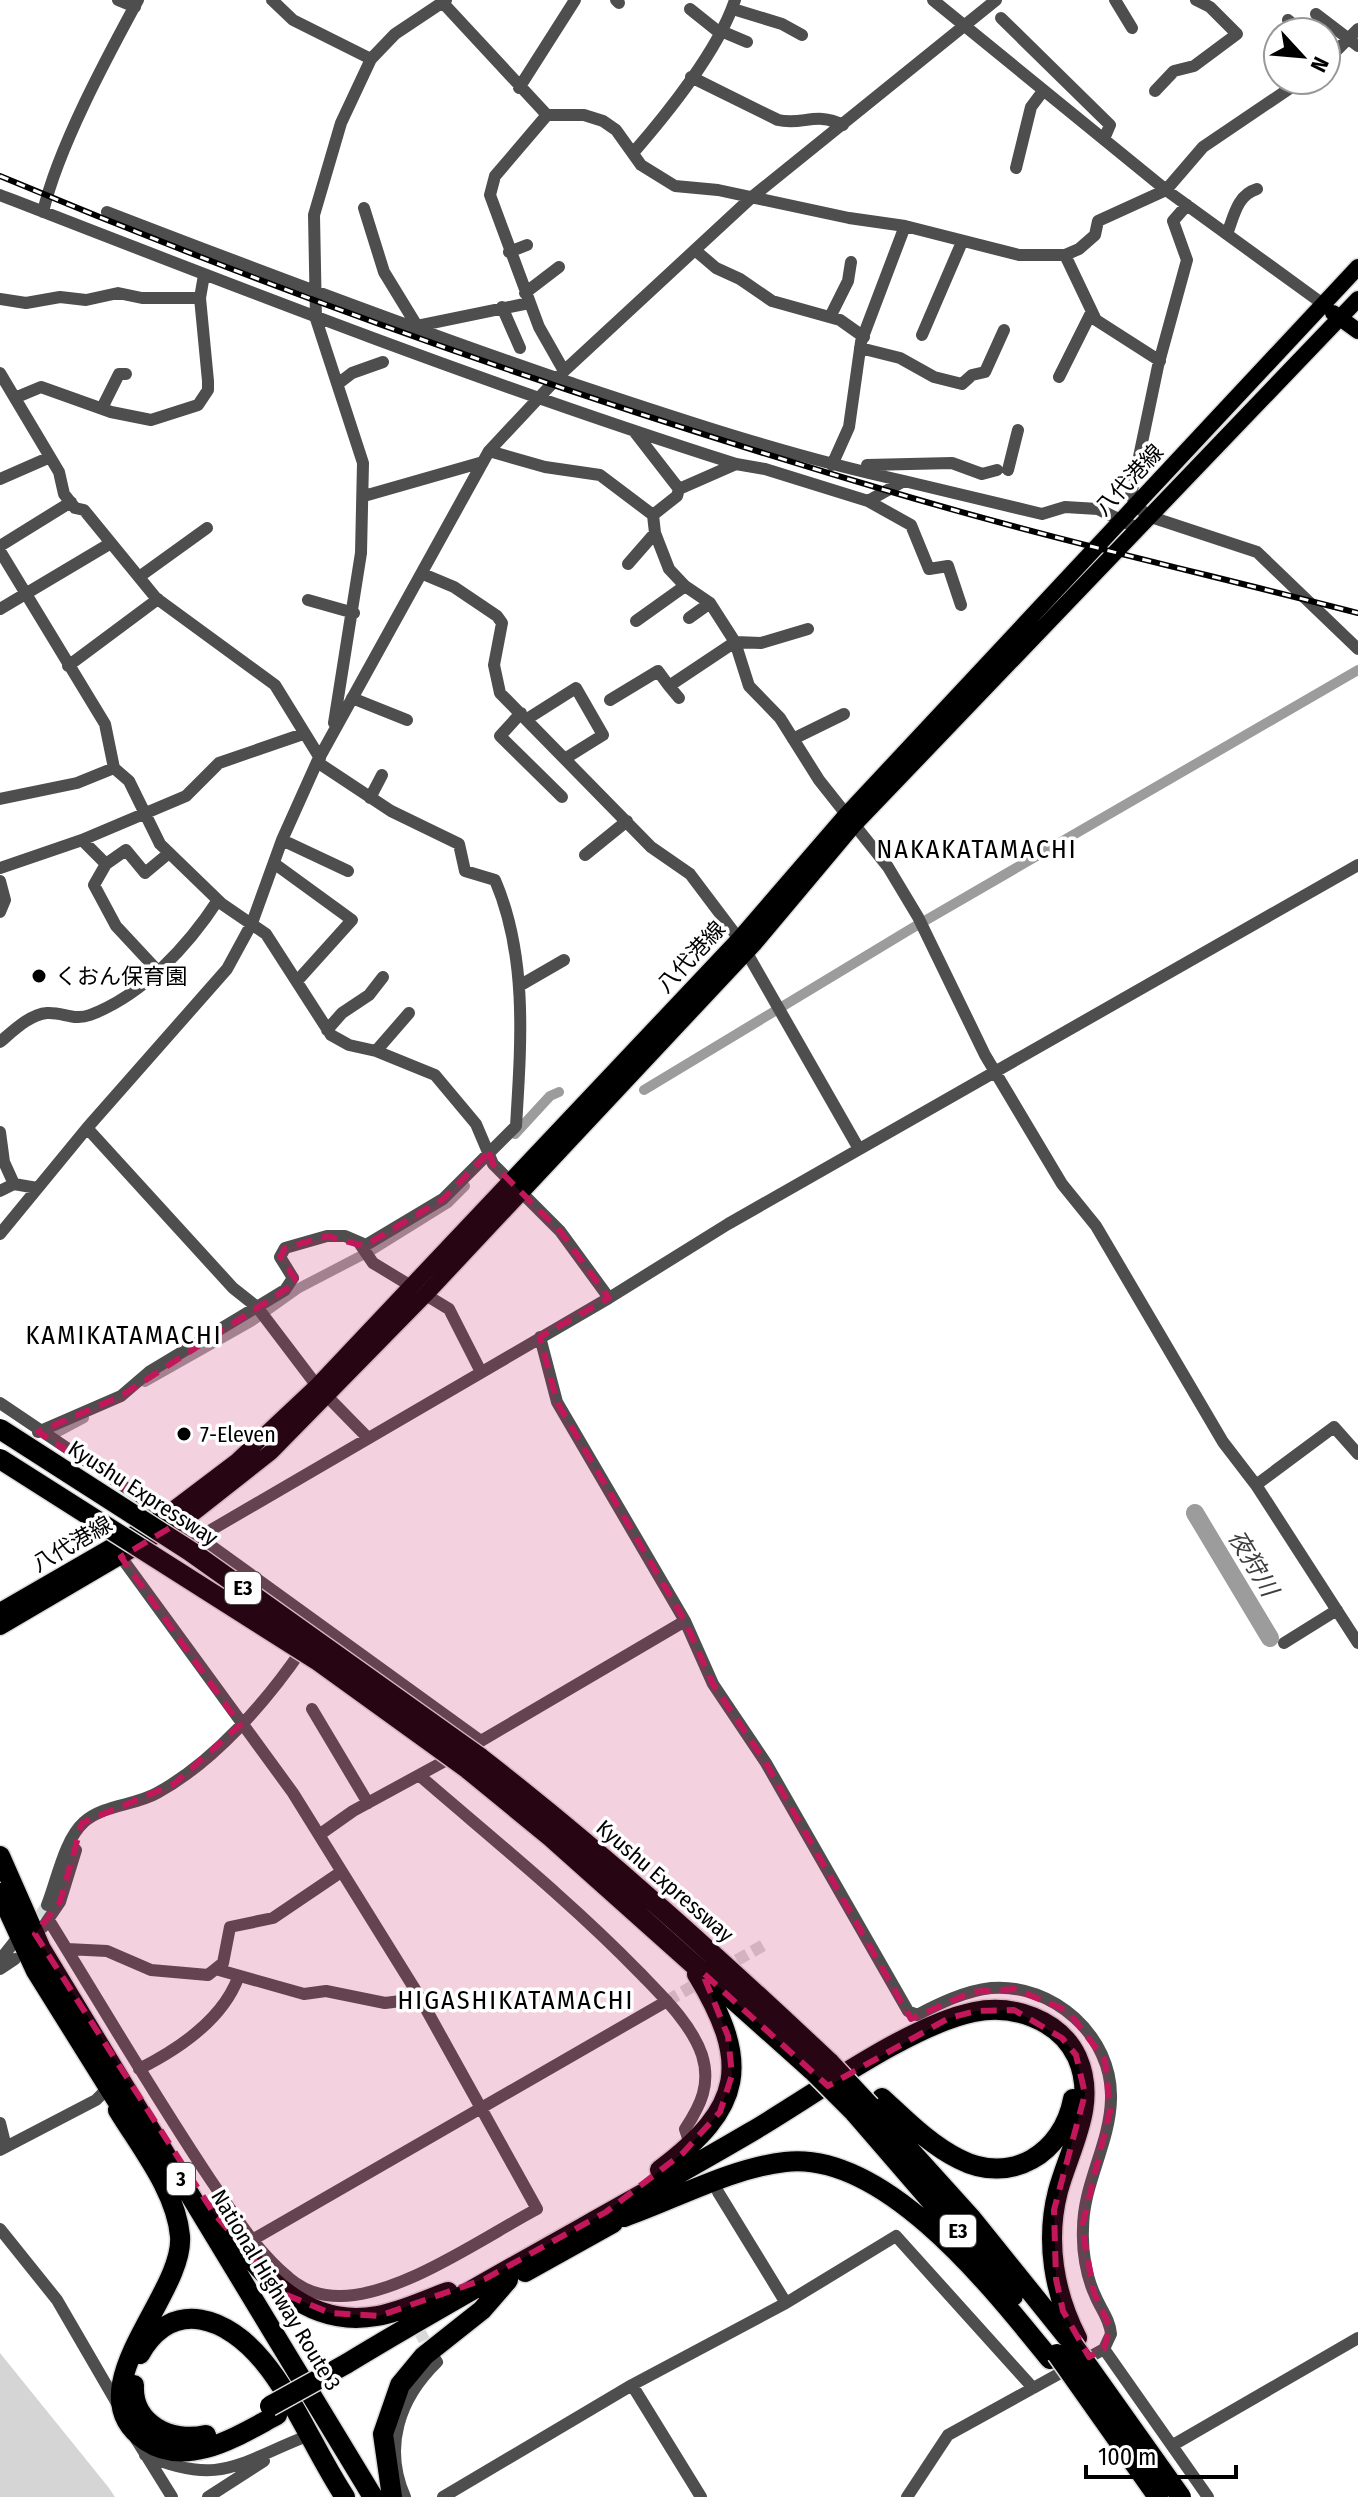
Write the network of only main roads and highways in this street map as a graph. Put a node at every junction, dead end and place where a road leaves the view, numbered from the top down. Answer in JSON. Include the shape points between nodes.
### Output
{"nodes":[{"id":1,"x":1358,"y":267,"type":"edge"},
{"id":2,"x":1358,"y":299,"type":"edge"},
{"id":3,"x":1323,"y":304,"type":"junction"},
{"id":4,"x":1340,"y":318,"type":"junction"},
{"id":5,"x":1358,"y":331,"type":"edge"},
{"id":6,"x":1140,"y":516,"type":"junction"},
{"id":7,"x":850,"y":821,"type":"junction"},
{"id":8,"x":0,"y":1429,"type":"edge"},
{"id":9,"x":0,"y":1459,"type":"edge"},
{"id":10,"x":172,"y":1519,"type":"junction"},
{"id":11,"x":0,"y":1611,"type":"edge"},
{"id":12,"x":0,"y":1627,"type":"edge"},
{"id":13,"x":476,"y":1756,"type":"junction"},
{"id":14,"x":0,"y":1856,"type":"edge"},
{"id":15,"x":0,"y":1893,"type":"edge"},
{"id":16,"x":36,"y":1933,"type":"junction"},
{"id":17,"x":675,"y":1947,"type":"junction"},
{"id":18,"x":83,"y":2050,"type":"junction"},
{"id":19,"x":828,"y":2064,"type":"junction"},
{"id":20,"x":869,"y":2106,"type":"junction"},
{"id":21,"x":615,"y":2214,"type":"junction"},
{"id":22,"x":485,"y":2279,"type":"junction"},
{"id":23,"x":508,"y":2280,"type":"junction"},
{"id":24,"x":1064,"y":2348,"type":"junction"},
{"id":25,"x":347,"y":2370,"type":"junction"},
{"id":26,"x":274,"y":2411,"type":"junction"},
{"id":27,"x":345,"y":2497,"type":"edge"},
{"id":28,"x":364,"y":2497,"type":"edge"},
{"id":29,"x":373,"y":2497,"type":"edge"},
{"id":30,"x":392,"y":2497,"type":"edge"},
{"id":31,"x":1158,"y":2497,"type":"edge"},
{"id":32,"x":1181,"y":2497,"type":"edge"}],
"edges":[{"from":1,"to":3,"type":"main road","name":"八代港線"},
{"from":2,"to":4,"type":"main road","name":"八代港線"},
{"from":3,"to":4,"type":"main road"},
{"from":3,"to":6,"type":"main road","name":"八代港線"},
{"from":4,"to":5,"type":"main road"},
{"from":4,"to":6,"type":"main road","name":"八代港線"},
{"from":6,"to":7,"type":"main road","name":"八代港線"},
{"from":6,"to":7,"type":"main road","name":"八代港線","via":[[1120,522]]},
{"from":7,"to":10,"type":"main road","name":"八代港線","via":[[743,945],[322,1391],[271,1452]]},
{"from":8,"to":13,"type":"highway","name":"Kyushu Expressway","number":"E3","bridge":true,"via":[[190,1551]]},
{"from":9,"to":13,"type":"highway","name":"Kyushu Expressway","number":"E3","bridge":true},
{"from":10,"to":11,"type":"main road","name":"八代港線"},
{"from":10,"to":12,"type":"main road","name":"八代港線","via":[[121,1557]]},
{"from":13,"to":17,"type":"highway","name":"Kyushu Expressway","number":"E3"},
{"from":13,"to":19,"type":"highway","name":"Kyushu Expressway","number":"E3","via":[[730,1969]]},
{"from":14,"to":16,"type":"highway","name":"National Highway Route 3","number":"3"},
{"from":15,"to":16,"type":"highway","name":"National Highway Route 3","number":"3"},
{"from":16,"to":18,"type":"highway","name":"National Highway Route 3","number":"3"},
{"from":16,"to":22,"type":"highway","via":[[213,2212],[282,2293],[307,2307],[354,2318],[379,2316]]},
{"from":16,"to":29,"type":"highway","name":"National Highway Route 3","number":"3"},
{"from":17,"to":19,"type":"highway","name":"Kyushu Expressway","number":"E3"},
{"from":17,"to":21,"type":"highway","via":[[706,1990],[728,2036],[728,2095],[711,2125]]},
{"from":18,"to":26,"type":"highway","via":[[174,2209],[180,2238],[176,2265],[135,2342],[125,2374],[126,2418],[143,2439],[163,2451],[193,2451],[230,2440]]},
{"from":18,"to":28,"type":"highway","name":"National Highway Route 3","number":"3"},
{"from":19,"to":20,"type":"highway","name":"Kyushu Expressway","number":"E3","bridge":true},
{"from":20,"to":21,"type":"highway","via":[[961,2160],[999,2169],[1030,2162],[1054,2144],[1070,2116],[1074,2085],[1059,2050],[1030,2027],[1008,2021],[978,2023],[946,2033]]},
{"from":20,"to":24,"type":"highway","name":"Kyushu Expressway","number":"E3","via":[[972,2219]]},
{"from":21,"to":22,"type":"highway"},
{"from":21,"to":23,"type":"highway"},
{"from":21,"to":24,"type":"highway","via":[[767,2165],[811,2161],[844,2168],[903,2203],[1002,2302]]},
{"from":21,"to":24,"type":"highway","via":[[949,2018],[1014,2010],[1045,2023],[1062,2038],[1076,2055],[1084,2081],[1079,2133],[1052,2225]]},
{"from":22,"to":25,"type":"highway"},
{"from":23,"to":25,"type":"highway"},
{"from":23,"to":30,"type":"highway","via":[[482,2310],[424,2356],[400,2385],[383,2434]]},
{"from":24,"to":31,"type":"highway","bridge":true},
{"from":24,"to":32,"type":"highway","name":"Kyushu Expressway","number":"E3","bridge":true,"via":[[1114,2399]]},
{"from":25,"to":26,"type":"highway","bridge":true},
{"from":26,"to":27,"type":"highway","via":[[191,2438],[148,2425],[133,2399],[141,2352],[156,2332],[179,2318],[204,2319],[235,2333],[264,2361],[302,2438]]}]}
